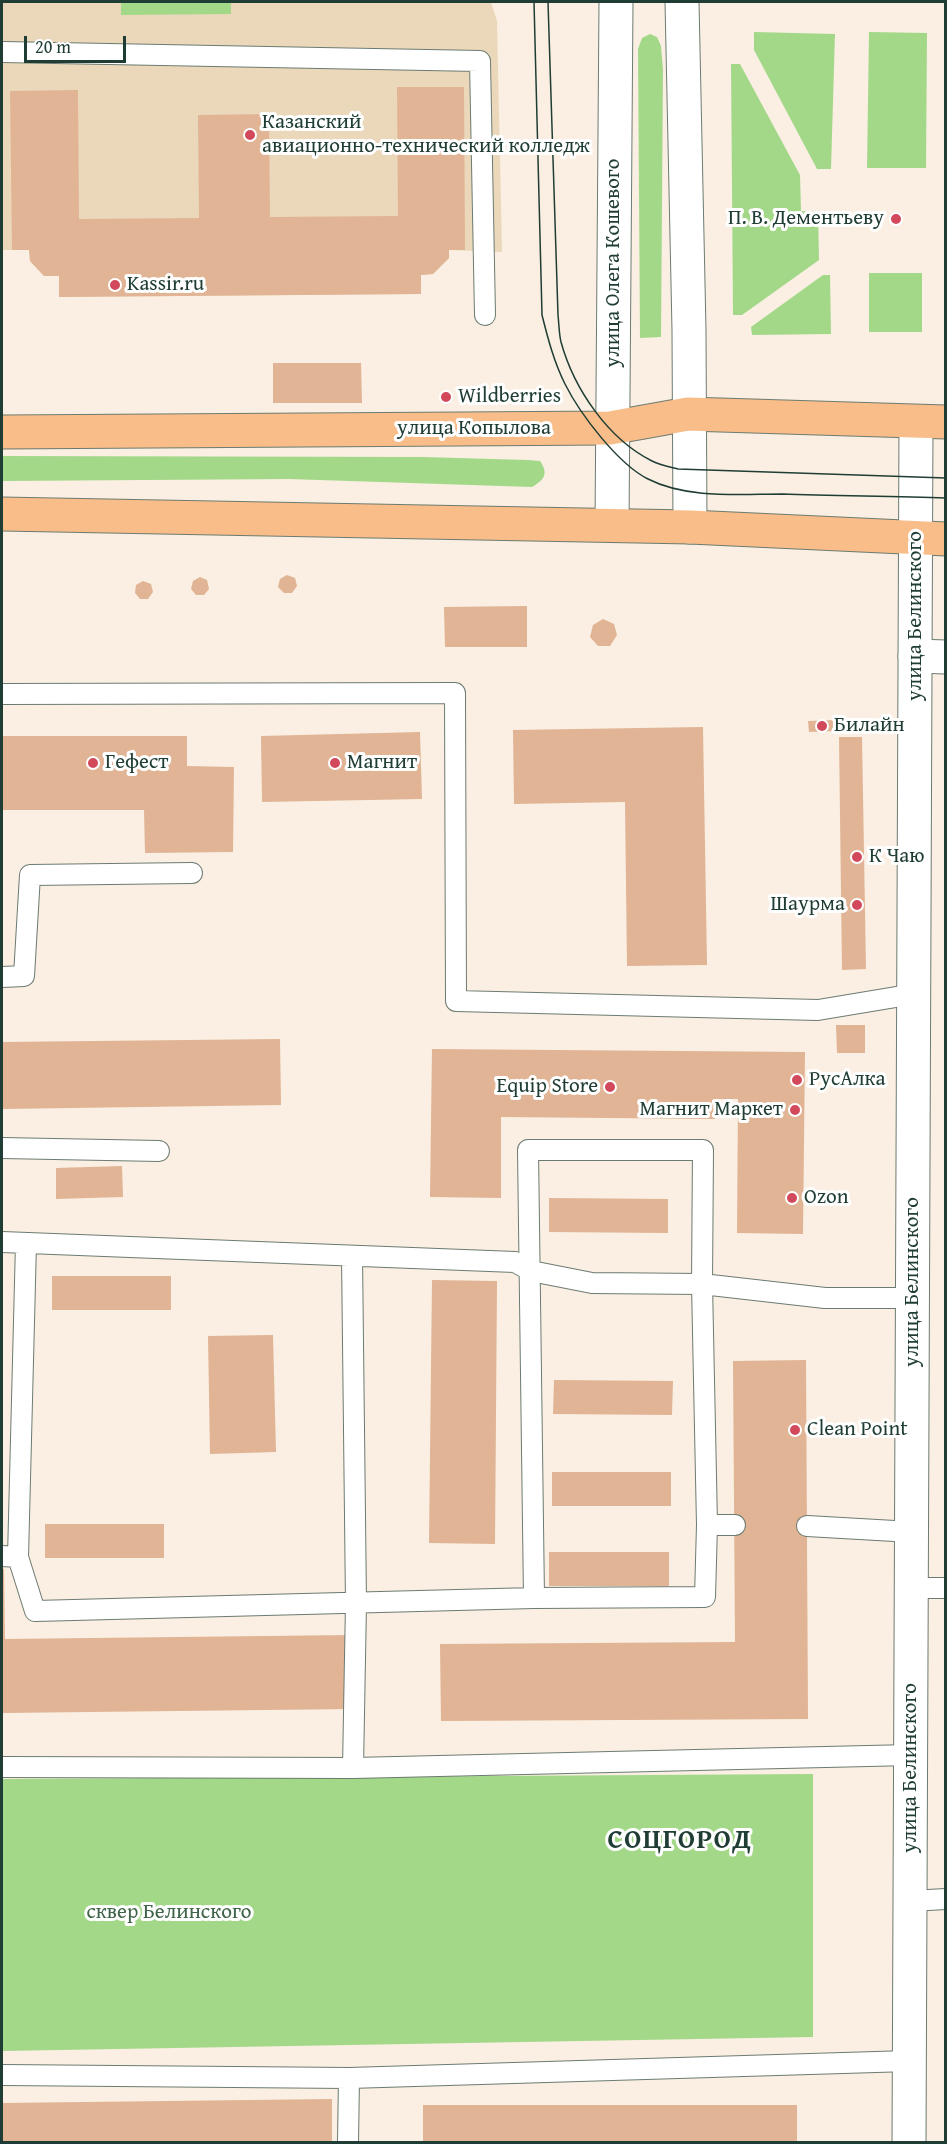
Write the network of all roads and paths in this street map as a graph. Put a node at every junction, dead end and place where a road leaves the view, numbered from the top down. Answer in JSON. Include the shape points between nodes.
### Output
{"nodes":[{"id":1,"x":616,"y":2,"type":"edge"},
{"id":2,"x":682,"y":2,"type":"edge"},
{"id":3,"x":2,"y":52,"type":"edge"},
{"id":4,"x":485,"y":315,"type":"dead end"},
{"id":5,"x":688,"y":414,"type":"junction"},
{"id":6,"x":931,"y":422,"type":"edge"},
{"id":7,"x":614,"y":428,"type":"junction"},
{"id":8,"x":2,"y":432,"type":"edge"},
{"id":9,"x":2,"y":514,"type":"edge"},
{"id":10,"x":612,"y":525,"type":"junction"},
{"id":11,"x":690,"y":527,"type":"junction"},
{"id":12,"x":931,"y":539,"type":"edge"},
{"id":13,"x":930,"y":657,"type":"edge"},
{"id":14,"x":2,"y":694,"type":"edge"},
{"id":15,"x":192,"y":873,"type":"dead end"},
{"id":16,"x":2,"y":977,"type":"edge"},
{"id":17,"x":914,"y":994,"type":"junction"},
{"id":18,"x":2,"y":1148,"type":"edge"},
{"id":19,"x":159,"y":1151,"type":"dead end"},
{"id":20,"x":2,"y":1242,"type":"edge"},
{"id":21,"x":26,"y":1243,"type":"junction"},
{"id":22,"x":352,"y":1256,"type":"junction"},
{"id":23,"x":531,"y":1271,"type":"junction"},
{"id":24,"x":702,"y":1284,"type":"junction"},
{"id":25,"x":913,"y":1298,"type":"junction"},
{"id":26,"x":707,"y":1525,"type":"junction"},
{"id":27,"x":735,"y":1525,"type":"dead end"},
{"id":28,"x":807,"y":1526,"type":"dead end"},
{"id":29,"x":912,"y":1532,"type":"junction"},
{"id":30,"x":10,"y":1557,"type":"edge"},
{"id":31,"x":912,"y":1588,"type":"junction"},
{"id":32,"x":945,"y":1588,"type":"edge"},
{"id":33,"x":534,"y":1598,"type":"junction"},
{"id":34,"x":356,"y":1603,"type":"junction"},
{"id":35,"x":911,"y":1755,"type":"junction"},
{"id":36,"x":2,"y":1767,"type":"edge"},
{"id":37,"x":353,"y":1768,"type":"junction"},
{"id":38,"x":945,"y":1899,"type":"edge"},
{"id":39,"x":910,"y":1901,"type":"junction"},
{"id":40,"x":909,"y":2061,"type":"junction"},
{"id":41,"x":2,"y":2075,"type":"edge"},
{"id":42,"x":349,"y":2078,"type":"junction"},
{"id":43,"x":348,"y":2142,"type":"edge"},
{"id":44,"x":909,"y":2142,"type":"edge"}],
"edges":[{"from":1,"to":7,"type":"street","name":"улица Олега Кошевого"},
{"from":2,"to":5,"type":"street","via":[[690,330]]},
{"from":3,"to":4,"type":"lane","via":[[480,61]]},
{"from":5,"to":6,"type":"main road","name":"улица Копылова"},
{"from":5,"to":7,"type":"main road","name":"улица Копылова"},
{"from":5,"to":11,"type":"street"},
{"from":6,"to":12,"type":"street","name":"улица Белинского"},
{"from":7,"to":8,"type":"main road","name":"улица Копылова"},
{"from":7,"to":10,"type":"street","name":"улица Олега Кошевого"},
{"from":9,"to":10,"type":"main road"},
{"from":10,"to":11,"type":"main road"},
{"from":11,"to":12,"type":"main road"},
{"from":12,"to":13,"type":"street","name":"улица Белинского"},
{"from":13,"to":17,"type":"street","name":"улица Белинского"},
{"from":14,"to":17,"type":"lane","via":[[455,693],[456,1001],[818,1010]]},
{"from":15,"to":16,"type":"lane","via":[[30,875],[24,976]]},
{"from":17,"to":25,"type":"street","name":"улица Белинского"},
{"from":18,"to":19,"type":"lane"},
{"from":20,"to":21,"type":"lane"},
{"from":21,"to":22,"type":"lane"},
{"from":21,"to":30,"type":"lane"},
{"from":22,"to":23,"type":"lane","via":[[516,1262]]},
{"from":22,"to":34,"type":"lane"},
{"from":23,"to":24,"type":"lane","via":[[592,1283]]},
{"from":23,"to":24,"type":"lane","via":[[528,1150],[703,1150]]},
{"from":23,"to":33,"type":"lane"},
{"from":24,"to":25,"type":"lane","via":[[825,1298]]},
{"from":24,"to":26,"type":"lane"},
{"from":25,"to":29,"type":"street","name":"улица Белинского"},
{"from":26,"to":27,"type":"lane"},
{"from":26,"to":33,"type":"lane","via":[[705,1597]]},
{"from":28,"to":29,"type":"lane"},
{"from":29,"to":31,"type":"street","name":"улица Белинского"},
{"from":30,"to":34,"type":"lane","via":[[35,1611]]},
{"from":31,"to":32,"type":"lane"},
{"from":31,"to":35,"type":"street","name":"улица Белинского"},
{"from":33,"to":34,"type":"lane"},
{"from":34,"to":37,"type":"lane"},
{"from":35,"to":37,"type":"lane"},
{"from":35,"to":39,"type":"street","name":"улица Белинского"},
{"from":36,"to":37,"type":"lane"},
{"from":38,"to":39,"type":"lane"},
{"from":39,"to":40,"type":"street","name":"улица Белинского"},
{"from":40,"to":42,"type":"lane"},
{"from":40,"to":44,"type":"street","name":"улица Белинского"},
{"from":41,"to":42,"type":"lane"},
{"from":42,"to":43,"type":"lane"}]}
